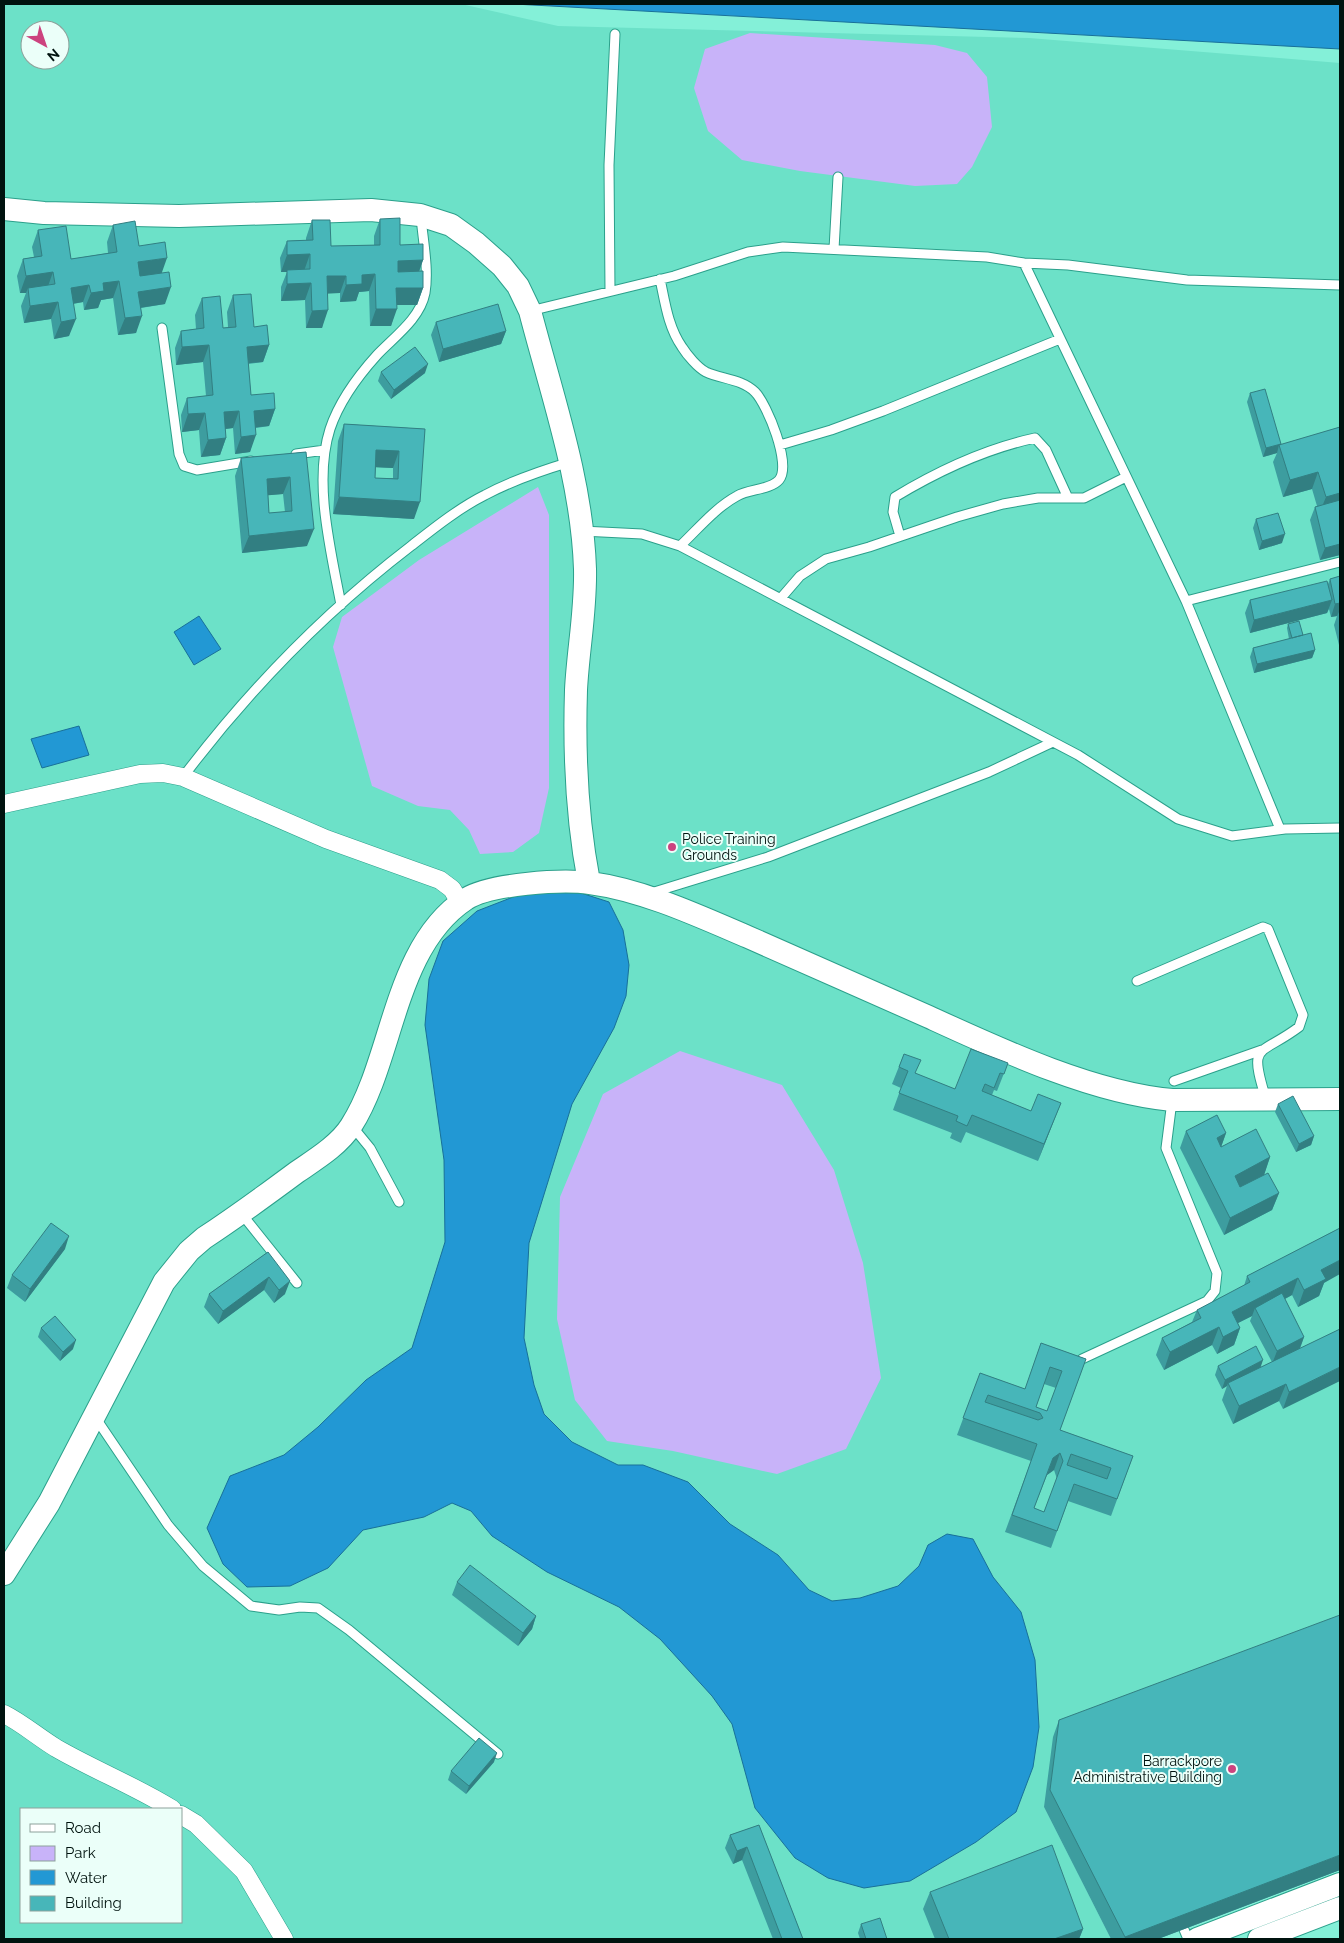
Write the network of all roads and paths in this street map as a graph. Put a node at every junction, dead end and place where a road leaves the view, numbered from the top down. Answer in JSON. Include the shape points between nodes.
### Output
{"nodes":[{"id":1,"x":615,"y":34,"type":"dead end"},
{"id":2,"x":838,"y":177,"type":"dead end"},
{"id":3,"x":4,"y":209,"type":"edge"},
{"id":4,"x":420,"y":215,"type":"junction"},
{"id":5,"x":834,"y":249,"type":"junction"},
{"id":6,"x":1024,"y":263,"type":"junction"},
{"id":7,"x":660,"y":279,"type":"junction"},
{"id":8,"x":1340,"y":285,"type":"edge"},
{"id":9,"x":610,"y":291,"type":"junction"},
{"id":10,"x":530,"y":311,"type":"junction"},
{"id":11,"x":162,"y":328,"type":"dead end"},
{"id":12,"x":1060,"y":339,"type":"junction"},
{"id":13,"x":780,"y":445,"type":"junction"},
{"id":14,"x":325,"y":450,"type":"junction"},
{"id":15,"x":286,"y":456,"type":"edge"},
{"id":16,"x":256,"y":460,"type":"edge"},
{"id":17,"x":571,"y":462,"type":"junction"},
{"id":18,"x":1126,"y":477,"type":"junction"},
{"id":19,"x":1068,"y":498,"type":"junction"},
{"id":20,"x":582,"y":531,"type":"junction"},
{"id":21,"x":900,"y":536,"type":"junction"},
{"id":22,"x":680,"y":546,"type":"junction"},
{"id":23,"x":1340,"y":562,"type":"edge"},
{"id":24,"x":780,"y":598,"type":"junction"},
{"id":25,"x":1186,"y":601,"type":"junction"},
{"id":26,"x":341,"y":605,"type":"junction"},
{"id":27,"x":1052,"y":742,"type":"junction"},
{"id":28,"x":182,"y":777,"type":"junction"},
{"id":29,"x":4,"y":787,"type":"edge"},
{"id":30,"x":11,"y":802,"type":"edge"},
{"id":31,"x":1340,"y":828,"type":"edge"},
{"id":32,"x":1280,"y":829,"type":"junction"},
{"id":33,"x":589,"y":882,"type":"junction"},
{"id":34,"x":641,"y":896,"type":"junction"},
{"id":35,"x":461,"y":904,"type":"junction"},
{"id":36,"x":1137,"y":980,"type":"dead end"},
{"id":37,"x":1262,"y":1050,"type":"junction"},
{"id":38,"x":1173,"y":1091,"type":"junction"},
{"id":39,"x":1266,"y":1099,"type":"junction"},
{"id":40,"x":1340,"y":1099,"type":"edge"},
{"id":41,"x":352,"y":1125,"type":"junction"},
{"id":42,"x":399,"y":1202,"type":"dead end"},
{"id":43,"x":241,"y":1213,"type":"junction"},
{"id":44,"x":297,"y":1283,"type":"dead end"},
{"id":45,"x":1082,"y":1359,"type":"edge"},
{"id":46,"x":95,"y":1417,"type":"junction"},
{"id":47,"x":4,"y":1574,"type":"edge"},
{"id":48,"x":4,"y":1714,"type":"edge"},
{"id":49,"x":498,"y":1754,"type":"edge"},
{"id":50,"x":170,"y":1808,"type":"edge"},
{"id":51,"x":182,"y":1816,"type":"edge"},
{"id":52,"x":1338,"y":1889,"type":"edge"},
{"id":53,"x":1340,"y":1908,"type":"edge"},
{"id":54,"x":1177,"y":1914,"type":"edge"},
{"id":55,"x":284,"y":1939,"type":"edge"},
{"id":56,"x":1188,"y":1939,"type":"edge"},
{"id":57,"x":1197,"y":1939,"type":"edge"},
{"id":58,"x":1258,"y":1939,"type":"edge"}],
"edges":[{"from":1,"to":9,"type":"lane","via":[[608,188]]},
{"from":2,"to":5,"type":"lane"},
{"from":3,"to":4,"type":"street","via":[[179,216],[371,210]]},
{"from":4,"to":10,"type":"street","via":[[451,225],[476,243],[502,266],[518,286]]},
{"from":4,"to":14,"type":"lane","via":[[426,269],[425,294],[417,313],[357,380],[330,428]]},
{"from":5,"to":6,"type":"lane","via":[[987,257]]},
{"from":5,"to":7,"type":"lane","via":[[782,247],[748,252]]},
{"from":6,"to":8,"type":"lane","via":[[1068,265],[1187,280]]},
{"from":6,"to":12,"type":"lane"},
{"from":7,"to":9,"type":"lane"},
{"from":7,"to":13,"type":"lane","via":[[669,320],[682,347],[704,371],[745,384],[755,392]]},
{"from":9,"to":10,"type":"lane"},
{"from":10,"to":17,"type":"street"},
{"from":11,"to":16,"type":"lane","via":[[179,454],[184,466],[197,470]]},
{"from":12,"to":13,"type":"lane","via":[[831,430]]},
{"from":12,"to":18,"type":"lane"},
{"from":13,"to":22,"type":"lane","via":[[783,469],[780,480],[738,495]]},
{"from":14,"to":15,"type":"lane"},
{"from":14,"to":26,"type":"lane","via":[[324,505]]},
{"from":17,"to":20,"type":"street"},
{"from":17,"to":26,"type":"lane","via":[[525,476],[484,495],[391,561]]},
{"from":18,"to":19,"type":"lane","via":[[1084,498]]},
{"from":18,"to":25,"type":"lane"},
{"from":19,"to":21,"type":"lane","via":[[1038,498],[1003,504]]},
{"from":19,"to":21,"type":"lane","via":[[1046,450],[1035,438],[1026,440],[954,465],[895,497],[893,512]]},
{"from":20,"to":22,"type":"lane","via":[[642,534]]},
{"from":20,"to":33,"type":"street","via":[[585,571],[576,690],[578,785]]},
{"from":21,"to":24,"type":"lane","via":[[826,559],[800,576]]},
{"from":22,"to":24,"type":"lane"},
{"from":23,"to":25,"type":"lane"},
{"from":24,"to":27,"type":"lane"},
{"from":25,"to":32,"type":"lane"},
{"from":26,"to":28,"type":"lane","via":[[279,665],[218,731]]},
{"from":27,"to":32,"type":"lane","via":[[1178,819],[1232,836]]},
{"from":27,"to":34,"type":"lane","via":[[989,772],[768,857]]},
{"from":28,"to":30,"type":"street","via":[[140,774]]},
{"from":28,"to":35,"type":"street","via":[[326,839],[440,880],[452,889]]},
{"from":29,"to":30,"type":"street"},
{"from":31,"to":32,"type":"lane"},
{"from":33,"to":34,"type":"street"},
{"from":33,"to":35,"type":"street","via":[[499,887],[467,898]]},
{"from":34,"to":38,"type":"street","via":[[690,912],[1008,1053],[1148,1098]]},
{"from":35,"to":41,"type":"street","via":[[442,921],[423,948],[403,988],[364,1101]]},
{"from":36,"to":37,"type":"lane","via":[[1266,927],[1303,1015],[1299,1027]]},
{"from":37,"to":38,"type":"lane"},
{"from":37,"to":39,"type":"lane","via":[[1256,1067]]},
{"from":38,"to":39,"type":"street"},
{"from":38,"to":45,"type":"lane","via":[[1166,1148],[1217,1273],[1215,1291],[1208,1301]]},
{"from":39,"to":40,"type":"street"},
{"from":41,"to":42,"type":"lane","via":[[370,1148]]},
{"from":41,"to":43,"type":"street","via":[[336,1142]]},
{"from":43,"to":44,"type":"lane"},
{"from":43,"to":46,"type":"street","via":[[189,1251],[164,1282],[119,1364]]},
{"from":46,"to":47,"type":"street","via":[[49,1503]]},
{"from":46,"to":49,"type":"lane","via":[[168,1525],[203,1566],[251,1606],[279,1610],[318,1608]]},
{"from":48,"to":50,"type":"street","via":[[54,1747],[146,1792]]},
{"from":51,"to":55,"type":"street","via":[[202,1830],[244,1871]]},
{"from":52,"to":57,"type":"street"},
{"from":53,"to":58,"type":"street"},
{"from":54,"to":56,"type":"lane"}]}
